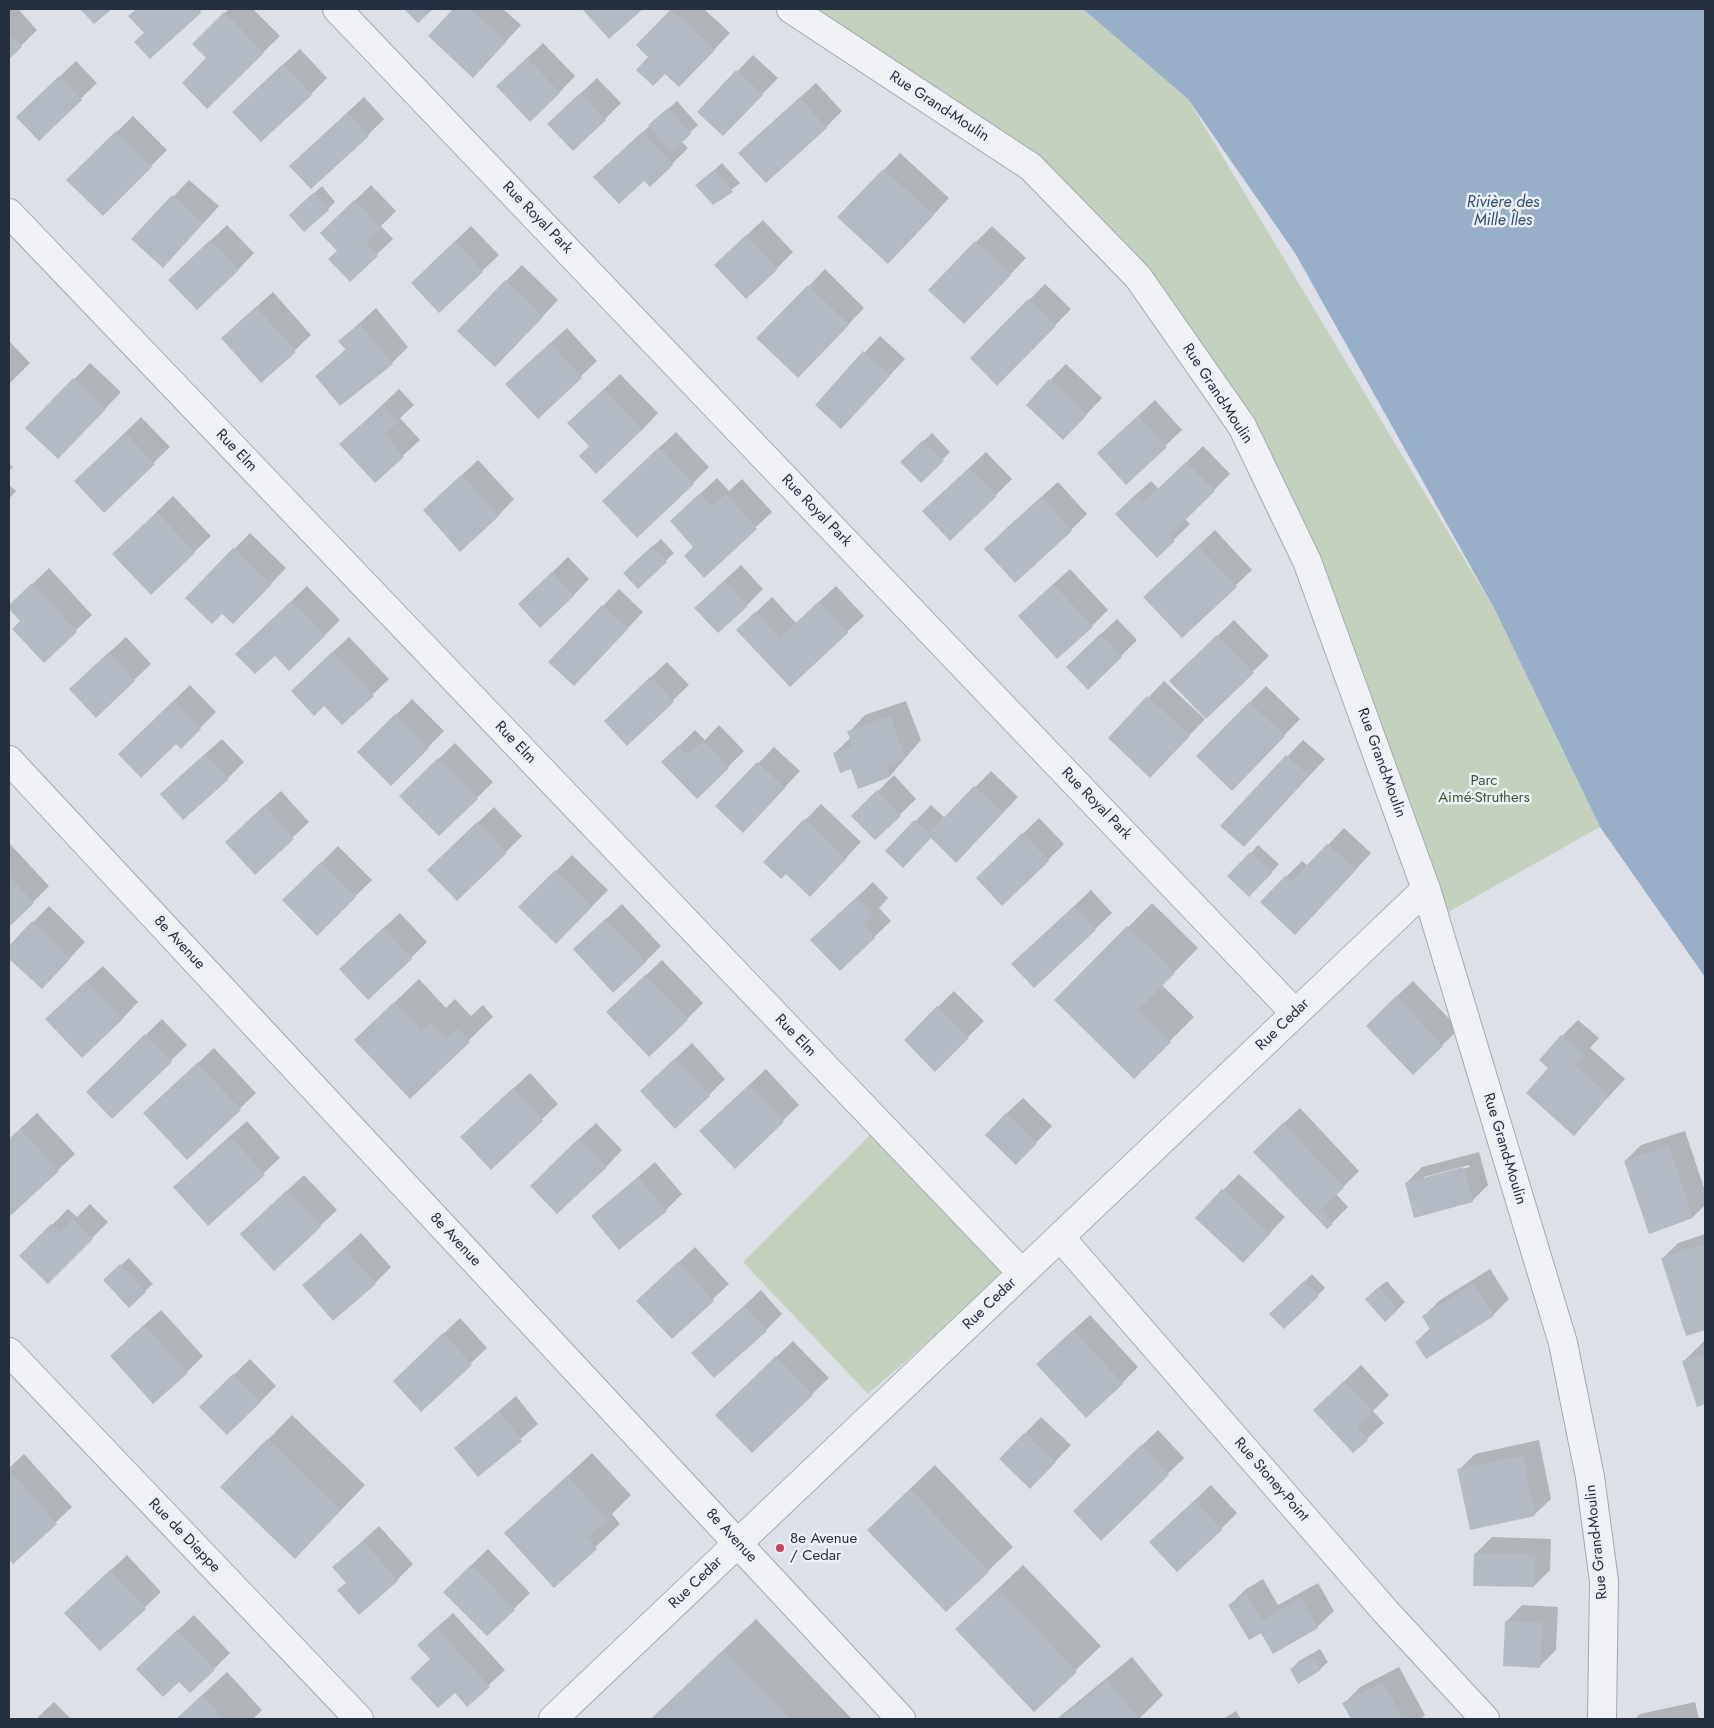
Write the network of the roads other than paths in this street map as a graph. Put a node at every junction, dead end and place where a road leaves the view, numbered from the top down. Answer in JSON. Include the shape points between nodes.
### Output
{"nodes":[{"id":1,"x":337,"y":9,"type":"edge"},
{"id":2,"x":791,"y":9,"type":"edge"},
{"id":3,"x":9,"y":214,"type":"edge"},
{"id":4,"x":9,"y":760,"type":"edge"},
{"id":5,"x":1426,"y":888,"type":"junction"},
{"id":6,"x":1295,"y":1014,"type":"junction"},
{"id":7,"x":1060,"y":1237,"type":"junction"},
{"id":8,"x":1022,"y":1273,"type":"junction"},
{"id":9,"x":9,"y":1352,"type":"edge"},
{"id":10,"x":738,"y":1544,"type":"junction"},
{"id":11,"x":1483,"y":1718,"type":"edge"},
{"id":12,"x":359,"y":1719,"type":"edge"},
{"id":13,"x":553,"y":1719,"type":"edge"},
{"id":14,"x":901,"y":1719,"type":"edge"},
{"id":15,"x":1602,"y":1719,"type":"edge"}],
"edges":[{"from":1,"to":6,"type":"street","name":"Rue Royal Park"},
{"from":2,"to":5,"type":"street","name":"Rue Grand-Moulin","via":[[1031,167],[1138,277],[1242,426],[1307,561]]},
{"from":3,"to":8,"type":"street","name":"Rue Elm"},
{"from":4,"to":10,"type":"street","name":"8e Avenue"},
{"from":5,"to":6,"type":"street","name":"Rue Cedar"},
{"from":5,"to":15,"type":"street","name":"Rue Grand-Moulin","via":[[1563,1343],[1590,1477],[1604,1581]]},
{"from":6,"to":7,"type":"street","name":"Rue Cedar"},
{"from":7,"to":8,"type":"street","name":"Rue Cedar"},
{"from":7,"to":11,"type":"street","name":"Rue Stoney-Point","via":[[1386,1612]]},
{"from":8,"to":10,"type":"street","name":"Rue Cedar"},
{"from":9,"to":12,"type":"street","name":"Rue de Dieppe"},
{"from":10,"to":13,"type":"street","name":"Rue Cedar"},
{"from":10,"to":14,"type":"street","name":"8e Avenue"}]}
